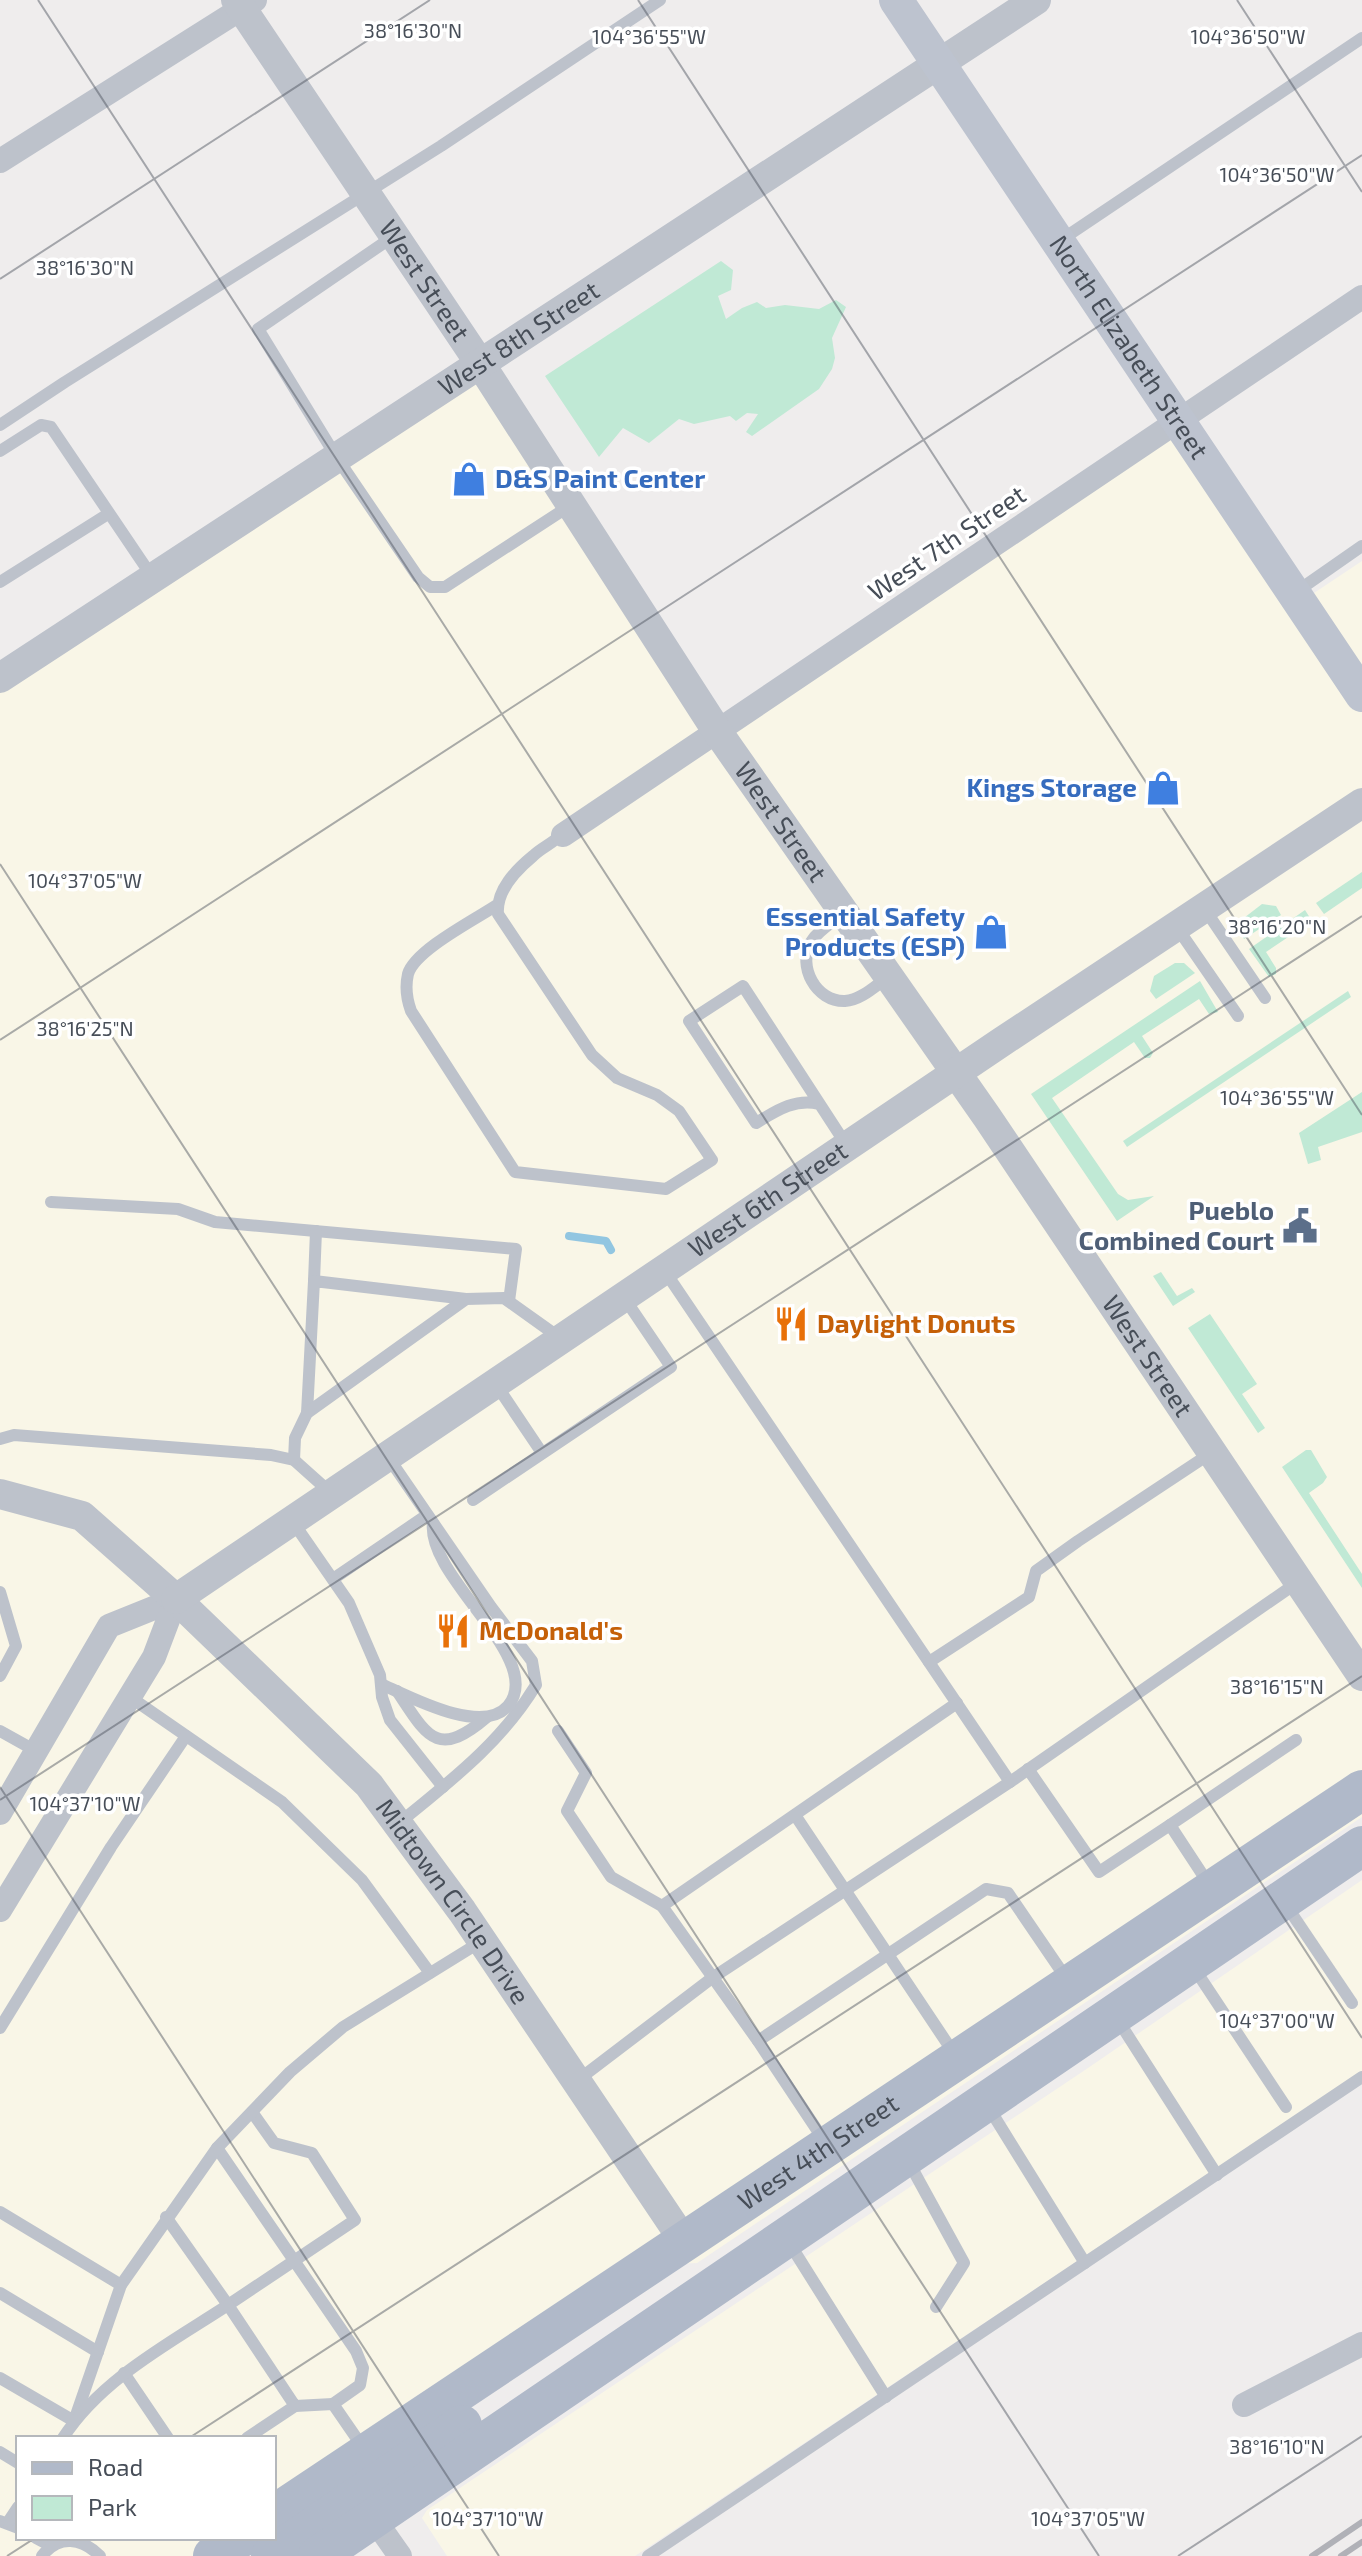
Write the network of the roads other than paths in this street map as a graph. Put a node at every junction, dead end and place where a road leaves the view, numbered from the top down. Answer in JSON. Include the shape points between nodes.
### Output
{"nodes":[{"id":1,"x":660,"y":0,"type":"edge"},
{"id":2,"x":896,"y":0,"type":"edge"},
{"id":3,"x":1036,"y":0,"type":"edge"},
{"id":4,"x":244,"y":3,"type":"edge"},
{"id":5,"x":1362,"y":38,"type":"edge"},
{"id":6,"x":939,"y":65,"type":"junction"},
{"id":7,"x":0,"y":161,"type":"edge"},
{"id":8,"x":365,"y":193,"type":"junction"},
{"id":9,"x":394,"y":236,"type":"junction"},
{"id":10,"x":1058,"y":242,"type":"junction"},
{"id":11,"x":1362,"y":297,"type":"edge"},
{"id":12,"x":481,"y":365,"type":"junction"},
{"id":13,"x":1177,"y":421,"type":"junction"},
{"id":14,"x":0,"y":425,"type":"edge"},
{"id":15,"x":0,"y":451,"type":"edge"},
{"id":16,"x":337,"y":458,"type":"junction"},
{"id":17,"x":571,"y":505,"type":"junction"},
{"id":18,"x":108,"y":514,"type":"junction"},
{"id":19,"x":1362,"y":546,"type":"edge"},
{"id":20,"x":153,"y":578,"type":"junction"},
{"id":21,"x":0,"y":582,"type":"edge"},
{"id":22,"x":1294,"y":594,"type":"junction"},
{"id":23,"x":0,"y":678,"type":"edge"},
{"id":24,"x":1362,"y":695,"type":"edge"},
{"id":25,"x":717,"y":731,"type":"junction"},
{"id":26,"x":1362,"y":803,"type":"edge"},
{"id":27,"x":561,"y":830,"type":"joint"},
{"id":28,"x":497,"y":905,"type":"junction"},
{"id":29,"x":1204,"y":908,"type":"junction"},
{"id":30,"x":844,"y":913,"type":"junction"},
{"id":31,"x":1176,"y":926,"type":"junction"},
{"id":32,"x":888,"y":977,"type":"junction"},
{"id":33,"x":1265,"y":998,"type":"dead end"},
{"id":34,"x":1238,"y":1016,"type":"dead end"},
{"id":35,"x":955,"y":1074,"type":"junction"},
{"id":36,"x":819,"y":1104,"type":"junction"},
{"id":37,"x":847,"y":1146,"type":"junction"},
{"id":38,"x":51,"y":1202,"type":"dead end"},
{"id":39,"x":316,"y":1231,"type":"junction"},
{"id":40,"x":664,"y":1270,"type":"junction"},
{"id":41,"x":314,"y":1281,"type":"junction"},
{"id":42,"x":624,"y":1297,"type":"junction"},
{"id":43,"x":466,"y":1299,"type":"junction"},
{"id":44,"x":509,"y":1301,"type":"junction"},
{"id":45,"x":561,"y":1339,"type":"junction"},
{"id":46,"x":495,"y":1383,"type":"junction"},
{"id":47,"x":307,"y":1413,"type":"junction"},
{"id":48,"x":0,"y":1439,"type":"edge"},
{"id":49,"x":542,"y":1453,"type":"junction"},
{"id":50,"x":1211,"y":1453,"type":"junction"},
{"id":51,"x":388,"y":1457,"type":"junction"},
{"id":52,"x":294,"y":1460,"type":"junction"},
{"id":53,"x":0,"y":1494,"type":"edge"},
{"id":54,"x":332,"y":1494,"type":"junction"},
{"id":55,"x":473,"y":1500,"type":"dead end"},
{"id":56,"x":430,"y":1519,"type":"junction"},
{"id":57,"x":292,"y":1521,"type":"junction"},
{"id":58,"x":333,"y":1579,"type":"junction"},
{"id":59,"x":1298,"y":1582,"type":"junction"},
{"id":60,"x":0,"y":1592,"type":"edge"},
{"id":61,"x":176,"y":1599,"type":"junction"},
{"id":62,"x":929,"y":1662,"type":"junction"},
{"id":63,"x":0,"y":1676,"type":"edge"},
{"id":64,"x":1362,"y":1676,"type":"edge"},
{"id":65,"x":381,"y":1684,"type":"junction"},
{"id":66,"x":397,"y":1691,"type":"junction"},
{"id":67,"x":130,"y":1697,"type":"junction"},
{"id":68,"x":957,"y":1703,"type":"junction"},
{"id":69,"x":487,"y":1717,"type":"junction"},
{"id":70,"x":0,"y":1731,"type":"edge"},
{"id":71,"x":558,"y":1731,"type":"dead end"},
{"id":72,"x":186,"y":1736,"type":"junction"},
{"id":73,"x":1296,"y":1740,"type":"dead end"},
{"id":74,"x":36,"y":1751,"type":"junction"},
{"id":75,"x":1028,"y":1769,"type":"junction"},
{"id":76,"x":1010,"y":1782,"type":"junction"},
{"id":77,"x":443,"y":1787,"type":"junction"},
{"id":78,"x":1362,"y":1790,"type":"edge"},
{"id":79,"x":0,"y":1813,"type":"edge"},
{"id":80,"x":795,"y":1815,"type":"junction"},
{"id":81,"x":398,"y":1824,"type":"junction"},
{"id":82,"x":1170,"y":1825,"type":"junction"},
{"id":83,"x":1362,"y":1846,"type":"edge"},
{"id":84,"x":1212,"y":1889,"type":"junction"},
{"id":85,"x":847,"y":1890,"type":"junction"},
{"id":86,"x":1282,"y":1899,"type":"junction"},
{"id":87,"x":662,"y":1906,"type":"junction"},
{"id":88,"x":0,"y":1910,"type":"edge"},
{"id":89,"x":482,"y":1941,"type":"junction"},
{"id":90,"x":890,"y":1955,"type":"junction"},
{"id":91,"x":1190,"y":1962,"type":"junction"},
{"id":92,"x":430,"y":1973,"type":"junction"},
{"id":93,"x":712,"y":1978,"type":"junction"},
{"id":94,"x":1070,"y":1983,"type":"junction"},
{"id":95,"x":1352,"y":2003,"type":"dead end"},
{"id":96,"x":1114,"y":2015,"type":"junction"},
{"id":97,"x":0,"y":2028,"type":"edge"},
{"id":98,"x":758,"y":2041,"type":"junction"},
{"id":99,"x":958,"y":2058,"type":"junction"},
{"id":100,"x":1362,"y":2077,"type":"edge"},
{"id":101,"x":576,"y":2082,"type":"junction"},
{"id":102,"x":985,"y":2102,"type":"junction"},
{"id":103,"x":1286,"y":2107,"type":"dead end"},
{"id":104,"x":252,"y":2112,"type":"junction"},
{"id":105,"x":828,"y":2145,"type":"junction"},
{"id":106,"x":217,"y":2148,"type":"junction"},
{"id":107,"x":906,"y":2157,"type":"junction"},
{"id":108,"x":1217,"y":2175,"type":"junction"},
{"id":109,"x":0,"y":2212,"type":"edge"},
{"id":110,"x":166,"y":2217,"type":"junction"},
{"id":111,"x":786,"y":2238,"type":"junction"},
{"id":112,"x":684,"y":2241,"type":"junction"},
{"id":113,"x":294,"y":2261,"type":"junction"},
{"id":114,"x":1085,"y":2263,"type":"junction"},
{"id":115,"x":121,"y":2285,"type":"junction"},
{"id":116,"x":0,"y":2293,"type":"edge"},
{"id":117,"x":228,"y":2305,"type":"junction"},
{"id":118,"x":936,"y":2307,"type":"dead end"},
{"id":119,"x":1362,"y":2344,"type":"edge"},
{"id":120,"x":98,"y":2352,"type":"junction"},
{"id":121,"x":124,"y":2373,"type":"junction"},
{"id":122,"x":0,"y":2378,"type":"edge"},
{"id":123,"x":886,"y":2397,"type":"junction"},
{"id":124,"x":333,"y":2404,"type":"junction"},
{"id":125,"x":1244,"y":2405,"type":"dead end"},
{"id":126,"x":295,"y":2406,"type":"junction"},
{"id":127,"x":74,"y":2421,"type":"junction"},
{"id":128,"x":64,"y":2436,"type":"edge"},
{"id":129,"x":167,"y":2436,"type":"edge"},
{"id":130,"x":250,"y":2436,"type":"edge"},
{"id":131,"x":367,"y":2453,"type":"junction"},
{"id":132,"x":276,"y":2514,"type":"edge"},
{"id":133,"x":374,"y":2519,"type":"junction"},
{"id":134,"x":237,"y":2540,"type":"edge"},
{"id":135,"x":46,"y":2551,"type":"edge"},
{"id":136,"x":100,"y":2556,"type":"edge"},
{"id":137,"x":213,"y":2556,"type":"edge"},
{"id":138,"x":271,"y":2556,"type":"edge"},
{"id":139,"x":318,"y":2556,"type":"edge"},
{"id":140,"x":400,"y":2556,"type":"edge"},
{"id":141,"x":648,"y":2556,"type":"edge"}],
"edges":[{"from":1,"to":8,"type":"lane"},
{"from":2,"to":6,"type":"main road","name":"North Elizabeth Street"},
{"from":3,"to":6,"type":"street","name":"West 8th Street"},
{"from":4,"to":7,"type":"street"},
{"from":4,"to":8,"type":"street","name":"West Street"},
{"from":5,"to":10,"type":"lane"},
{"from":6,"to":10,"type":"main road","name":"North Elizabeth Street"},
{"from":6,"to":12,"type":"street","name":"West 8th Street"},
{"from":8,"to":9,"type":"street","name":"West Street"},
{"from":8,"to":14,"type":"lane"},
{"from":9,"to":12,"type":"street","name":"West Street"},
{"from":9,"to":16,"type":"lane","via":[[258,329]]},
{"from":10,"to":13,"type":"main road","name":"North Elizabeth Street"},
{"from":11,"to":13,"type":"street","name":"West 7th Street"},
{"from":12,"to":16,"type":"street","name":"West 8th Street"},
{"from":12,"to":17,"type":"street","name":"West Street"},
{"from":13,"to":22,"type":"main road","name":"North Elizabeth Street"},
{"from":13,"to":25,"type":"street","name":"West 7th Street"},
{"from":15,"to":18,"type":"lane","via":[[41,425],[51,427]]},
{"from":16,"to":17,"type":"lane","via":[[430,587],[445,587]]},
{"from":16,"to":20,"type":"street","name":"West 8th Street"},
{"from":17,"to":25,"type":"street","name":"West Street"},
{"from":18,"to":20,"type":"lane"},
{"from":18,"to":21,"type":"lane"},
{"from":19,"to":22,"type":"lane"},
{"from":20,"to":23,"type":"street","name":"West 8th Street"},
{"from":22,"to":24,"type":"main road","name":"North Elizabeth Street"},
{"from":25,"to":27,"type":"street","name":"West 7th Street"},
{"from":25,"to":30,"type":"street","name":"West Street"},
{"from":26,"to":29,"type":"street","name":"West 6th Street"},
{"from":27,"to":28,"type":"lane","via":[[507,883]]},
{"from":28,"to":28,"type":"lane","via":[[592,1055],[617,1078],[679,1111],[712,1160],[666,1189],[515,1172],[407,999],[408,973],[415,963]]},
{"from":29,"to":31,"type":"street","name":"West 6th Street"},
{"from":29,"to":33,"type":"lane"},
{"from":30,"to":32,"type":"street","name":"West Street"},
{"from":30,"to":32,"type":"lane","via":[[810,943],[806,971],[834,1000],[853,999]]},
{"from":31,"to":34,"type":"lane"},
{"from":31,"to":35,"type":"street","name":"West 6th Street"},
{"from":32,"to":35,"type":"street","name":"West Street"},
{"from":35,"to":37,"type":"street","name":"West 6th Street"},
{"from":35,"to":50,"type":"street","name":"West Street"},
{"from":36,"to":36,"type":"lane","via":[[743,986],[689,1021],[756,1123],[795,1103]]},
{"from":36,"to":37,"type":"lane"},
{"from":37,"to":40,"type":"street","name":"West 6th Street"},
{"from":38,"to":39,"type":"lane","via":[[178,1209],[215,1222]]},
{"from":39,"to":41,"type":"lane"},
{"from":39,"to":44,"type":"lane","via":[[516,1249]]},
{"from":40,"to":42,"type":"street","name":"West 6th Street"},
{"from":40,"to":62,"type":"lane"},
{"from":41,"to":43,"type":"lane"},
{"from":41,"to":47,"type":"lane"},
{"from":42,"to":45,"type":"street","name":"West 6th Street"},
{"from":42,"to":49,"type":"lane","via":[[671,1367]]},
{"from":43,"to":44,"type":"lane"},
{"from":43,"to":47,"type":"lane"},
{"from":44,"to":45,"type":"lane"},
{"from":45,"to":46,"type":"street","name":"West 6th Street"},
{"from":46,"to":49,"type":"lane"},
{"from":46,"to":51,"type":"street","name":"West 6th Street"},
{"from":47,"to":52,"type":"lane","via":[[295,1438]]},
{"from":48,"to":52,"type":"lane","via":[[44,1437]]},
{"from":49,"to":55,"type":"lane"},
{"from":50,"to":59,"type":"street","name":"West Street"},
{"from":50,"to":62,"type":"lane","via":[[1036,1571],[1029,1597]]},
{"from":51,"to":54,"type":"street","name":"West 6th Street"},
{"from":51,"to":56,"type":"lane"},
{"from":52,"to":54,"type":"lane"},
{"from":53,"to":61,"type":"street","name":"Midtown Circle Drive","via":[[82,1516]]},
{"from":54,"to":57,"type":"street","name":"West 6th Street"},
{"from":56,"to":58,"type":"lane"},
{"from":56,"to":69,"type":"lane","via":[[435,1549],[508,1656],[516,1677],[515,1697],[504,1710]]},
{"from":56,"to":77,"type":"lane","via":[[532,1661],[536,1685],[498,1738]]},
{"from":57,"to":58,"type":"lane"},
{"from":57,"to":61,"type":"street","name":"West 6th Street"},
{"from":58,"to":65,"type":"lane","via":[[349,1603]]},
{"from":59,"to":64,"type":"street","name":"West Street"},
{"from":59,"to":75,"type":"lane"},
{"from":60,"to":63,"type":"lane","via":[[16,1646]]},
{"from":61,"to":67,"type":"street","via":[[154,1657]]},
{"from":61,"to":74,"type":"street","via":[[109,1626]]},
{"from":61,"to":81,"type":"street","name":"Midtown Circle Drive","via":[[369,1785]]},
{"from":62,"to":68,"type":"lane"},
{"from":65,"to":66,"type":"lane"},
{"from":65,"to":77,"type":"lane","via":[[390,1720]]},
{"from":66,"to":69,"type":"lane","via":[[464,1716]]},
{"from":66,"to":69,"type":"lane","via":[[435,1739],[454,1739]]},
{"from":67,"to":72,"type":"lane"},
{"from":67,"to":88,"type":"street"},
{"from":68,"to":76,"type":"lane"},
{"from":68,"to":80,"type":"lane"},
{"from":70,"to":74,"type":"lane"},
{"from":71,"to":87,"type":"lane","via":[[586,1773],[567,1811],[611,1877]]},
{"from":72,"to":92,"type":"lane","via":[[282,1802],[362,1880]]},
{"from":72,"to":97,"type":"lane"},
{"from":73,"to":82,"type":"lane"},
{"from":74,"to":79,"type":"street"},
{"from":75,"to":76,"type":"lane"},
{"from":75,"to":82,"type":"lane","via":[[1099,1872]]},
{"from":76,"to":85,"type":"lane"},
{"from":77,"to":81,"type":"lane"},
{"from":78,"to":84,"type":"main road","name":"West 4th Street"},
{"from":80,"to":85,"type":"lane"},
{"from":80,"to":87,"type":"lane"},
{"from":81,"to":89,"type":"street","name":"Midtown Circle Drive"},
{"from":82,"to":84,"type":"lane"},
{"from":83,"to":86,"type":"main road","name":"West 4th Street"},
{"from":84,"to":94,"type":"main road","name":"West 4th Street"},
{"from":85,"to":90,"type":"lane"},
{"from":85,"to":93,"type":"lane"},
{"from":86,"to":91,"type":"main road","name":"West 4th Street"},
{"from":86,"to":95,"type":"lane"},
{"from":87,"to":93,"type":"lane"},
{"from":89,"to":92,"type":"lane"},
{"from":89,"to":101,"type":"street","name":"Midtown Circle Drive"},
{"from":90,"to":94,"type":"lane","via":[[986,1889],[1008,1893]]},
{"from":90,"to":98,"type":"lane"},
{"from":90,"to":99,"type":"lane"},
{"from":91,"to":96,"type":"main road","name":"West 4th Street"},
{"from":91,"to":103,"type":"lane"},
{"from":92,"to":104,"type":"lane","via":[[343,2027]]},
{"from":93,"to":98,"type":"lane"},
{"from":93,"to":101,"type":"lane"},
{"from":94,"to":99,"type":"main road","name":"West 4th Street"},
{"from":96,"to":102,"type":"main road","name":"West 4th Street"},
{"from":96,"to":108,"type":"lane"},
{"from":98,"to":105,"type":"lane"},
{"from":99,"to":105,"type":"main road","name":"West 4th Street"},
{"from":100,"to":108,"type":"lane"},
{"from":101,"to":112,"type":"street","name":"Midtown Circle Drive"},
{"from":102,"to":107,"type":"main road","name":"West 4th Street"},
{"from":102,"to":114,"type":"lane"},
{"from":104,"to":106,"type":"lane"},
{"from":104,"to":113,"type":"lane","via":[[274,2143],[312,2153],[355,2220]]},
{"from":105,"to":112,"type":"main road","name":"West 4th Street"},
{"from":106,"to":110,"type":"lane"},
{"from":106,"to":113,"type":"lane"},
{"from":107,"to":111,"type":"main road","name":"West 4th Street"},
{"from":107,"to":118,"type":"lane","via":[[964,2263]]},
{"from":108,"to":114,"type":"lane"},
{"from":109,"to":115,"type":"lane"},
{"from":110,"to":115,"type":"lane"},
{"from":110,"to":117,"type":"lane"},
{"from":111,"to":123,"type":"lane"},
{"from":111,"to":133,"type":"main road","name":"West 4th Street"},
{"from":112,"to":131,"type":"main road","name":"West 4th Street"},
{"from":112,"to":138,"type":"main road","via":[[678,2279]]},
{"from":113,"to":117,"type":"lane"},
{"from":113,"to":124,"type":"lane","via":[[363,2368],[360,2385]]},
{"from":114,"to":123,"type":"lane"},
{"from":115,"to":120,"type":"lane"},
{"from":116,"to":120,"type":"lane"},
{"from":117,"to":121,"type":"lane"},
{"from":117,"to":126,"type":"lane"},
{"from":119,"to":125,"type":"street"},
{"from":120,"to":127,"type":"lane"},
{"from":121,"to":127,"type":"lane"},
{"from":121,"to":129,"type":"lane"},
{"from":122,"to":127,"type":"lane"},
{"from":123,"to":141,"type":"lane"},
{"from":124,"to":126,"type":"lane"},
{"from":124,"to":131,"type":"lane"},
{"from":126,"to":130,"type":"lane"},
{"from":127,"to":128,"type":"lane"},
{"from":131,"to":132,"type":"main road","name":"West 4th Street"},
{"from":133,"to":139,"type":"main road","name":"West 4th Street"},
{"from":133,"to":140,"type":"street"},
{"from":134,"to":137,"type":"main road"},
{"from":135,"to":136,"type":"lane","via":[[58,2541],[77,2541]]}]}
